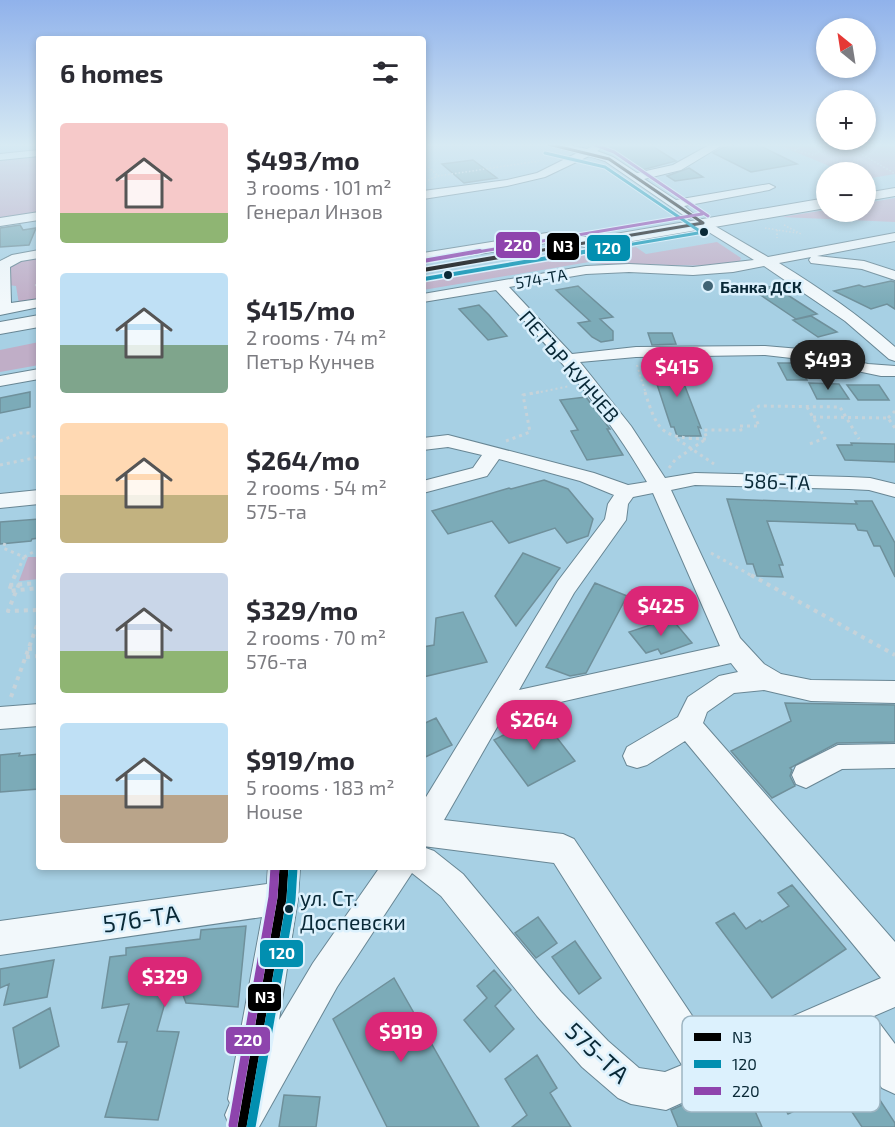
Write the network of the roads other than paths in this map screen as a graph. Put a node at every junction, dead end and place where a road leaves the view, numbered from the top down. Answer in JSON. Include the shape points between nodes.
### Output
{"nodes":[{"id":1,"x":664,"y":197,"type":"edge"},
{"id":2,"x":716,"y":197,"type":"edge"},
{"id":3,"x":804,"y":197,"type":"edge"},
{"id":4,"x":675,"y":204,"type":"junction"},
{"id":5,"x":816,"y":204,"type":"edge"},
{"id":6,"x":36,"y":216,"type":"edge"},
{"id":7,"x":696,"y":219,"type":"junction"},
{"id":8,"x":0,"y":222,"type":"edge"},
{"id":9,"x":895,"y":237,"type":"edge"},
{"id":10,"x":36,"y":254,"type":"edge"},
{"id":11,"x":793,"y":257,"type":"junction"},
{"id":12,"x":426,"y":258,"type":"edge"},
{"id":13,"x":767,"y":262,"type":"junction"},
{"id":14,"x":1,"y":264,"type":"edge"},
{"id":15,"x":895,"y":276,"type":"edge"},
{"id":16,"x":499,"y":285,"type":"junction"},
{"id":17,"x":426,"y":297,"type":"edge"},
{"id":18,"x":36,"y":304,"type":"edge"},
{"id":19,"x":1,"y":316,"type":"edge"},
{"id":20,"x":36,"y":321,"type":"edge"},
{"id":21,"x":895,"y":356,"type":"edge"},
{"id":22,"x":569,"y":359,"type":"junction"},
{"id":23,"x":895,"y":370,"type":"edge"},
{"id":24,"x":36,"y":375,"type":"edge"},
{"id":25,"x":0,"y":381,"type":"edge"},
{"id":26,"x":426,"y":444,"type":"edge"},
{"id":27,"x":494,"y":452,"type":"junction"},
{"id":28,"x":658,"y":484,"type":"junction"},
{"id":29,"x":426,"y":486,"type":"edge"},
{"id":30,"x":895,"y":491,"type":"edge"},
{"id":31,"x":626,"y":492,"type":"junction"},
{"id":32,"x":36,"y":497,"type":"edge"},
{"id":33,"x":0,"y":501,"type":"edge"},
{"id":34,"x":736,"y":652,"type":"junction"},
{"id":35,"x":766,"y":679,"type":"junction"},
{"id":36,"x":895,"y":692,"type":"edge"},
{"id":37,"x":496,"y":706,"type":"junction"},
{"id":38,"x":36,"y":715,"type":"edge"},
{"id":39,"x":2,"y":718,"type":"edge"},
{"id":40,"x":688,"y":725,"type":"junction"},
{"id":41,"x":637,"y":756,"type":"dead end"},
{"id":42,"x":895,"y":756,"type":"edge"},
{"id":43,"x":806,"y":774,"type":"dead end"},
{"id":44,"x":426,"y":825,"type":"edge"},
{"id":45,"x":426,"y":830,"type":"edge"},
{"id":46,"x":426,"y":864,"type":"edge"},
{"id":47,"x":397,"y":870,"type":"edge"},
{"id":48,"x":283,"y":883,"type":"edge"},
{"id":49,"x":0,"y":938,"type":"edge"},
{"id":50,"x":895,"y":968,"type":"edge"},
{"id":51,"x":895,"y":989,"type":"edge"},
{"id":52,"x":848,"y":1011,"type":"junction"},
{"id":53,"x":837,"y":1016,"type":"edge"},
{"id":54,"x":852,"y":1016,"type":"edge"},
{"id":55,"x":682,"y":1032,"type":"edge"},
{"id":56,"x":880,"y":1055,"type":"edge"},
{"id":57,"x":895,"y":1075,"type":"edge"},
{"id":58,"x":682,"y":1084,"type":"edge"},
{"id":59,"x":243,"y":1121,"type":"edge"}],
"edges":[{"from":1,"to":4,"type":"street"},
{"from":2,"to":4,"type":"street"},
{"from":3,"to":7,"type":"main road"},
{"from":4,"to":7,"type":"street"},
{"from":5,"to":7,"type":"main road"},
{"from":6,"to":8,"type":"street"},
{"from":7,"to":12,"type":"main road","via":[[592,243],[553,237]]},
{"from":7,"to":13,"type":"street"},
{"from":9,"to":11,"type":"street","name":"574-ТА"},
{"from":10,"to":14,"type":"street"},
{"from":11,"to":13,"type":"street","name":"574-ТА"},
{"from":11,"to":15,"type":"street","via":[[864,265]]},
{"from":13,"to":16,"type":"street","name":"574-ТА","via":[[712,270],[606,269]]},
{"from":13,"to":21,"type":"street","via":[[867,330]]},
{"from":14,"to":19,"type":"street"},
{"from":16,"to":17,"type":"street","name":"574-ТА"},
{"from":16,"to":22,"type":"street","name":"ПЕТЪР КУНЧЕВ"},
{"from":18,"to":19,"type":"street"},
{"from":19,"to":20,"type":"main road"},
{"from":22,"to":23,"type":"street","via":[[633,351],[785,352],[864,368]]},
{"from":22,"to":28,"type":"street","name":"ПЕТЪР КУНЧЕВ","via":[[615,416]]},
{"from":24,"to":25,"type":"street"},
{"from":26,"to":27,"type":"street","via":[[448,441]]},
{"from":27,"to":29,"type":"street","via":[[480,472]]},
{"from":27,"to":31,"type":"street","via":[[587,477]]},
{"from":28,"to":30,"type":"street","name":"586-ТА","via":[[695,479],[745,480],[870,484]]},
{"from":28,"to":31,"type":"street","name":"586-ТА"},
{"from":28,"to":34,"type":"street","name":"ПЕТЪР КУНЧЕВ"},
{"from":31,"to":37,"type":"street","via":[[618,504],[615,520],[566,586]]},
{"from":32,"to":33,"type":"street"},
{"from":34,"to":35,"type":"street","name":"ПЕТЪР КУНЧЕВ"},
{"from":34,"to":37,"type":"street"},
{"from":35,"to":36,"type":"street","name":"ПЕТЪР КУНЧЕВ","via":[[802,688]]},
{"from":35,"to":40,"type":"street","via":[[728,683],[697,705]]},
{"from":37,"to":44,"type":"street"},
{"from":38,"to":39,"type":"street"},
{"from":40,"to":41,"type":"street"},
{"from":40,"to":50,"type":"street"},
{"from":42,"to":43,"type":"street","via":[[838,757]]},
{"from":45,"to":55,"type":"street","via":[[563,849]]},
{"from":46,"to":58,"type":"street","name":"575-ТА","via":[[452,885],[595,1054],[631,1085],[666,1091]]},
{"from":47,"to":59,"type":"street","via":[[325,975]]},
{"from":48,"to":49,"type":"street","name":"576-ТА"},
{"from":48,"to":59,"type":"street"},
{"from":51,"to":52,"type":"street","name":"575-ТА"},
{"from":52,"to":53,"type":"street","name":"575-ТА"},
{"from":52,"to":54,"type":"street"},
{"from":56,"to":57,"type":"street"}]}
